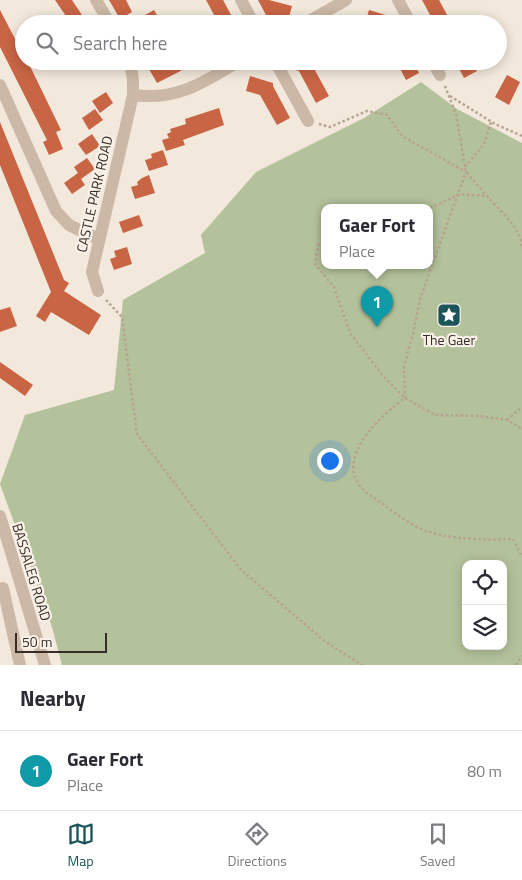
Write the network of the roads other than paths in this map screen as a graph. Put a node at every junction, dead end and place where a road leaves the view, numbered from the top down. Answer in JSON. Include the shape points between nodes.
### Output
{"nodes":[{"id":1,"x":96,"y":0,"type":"edge"},
{"id":2,"x":241,"y":0,"type":"edge"},
{"id":3,"x":346,"y":0,"type":"edge"},
{"id":4,"x":398,"y":0,"type":"edge"},
{"id":5,"x":105,"y":15,"type":"edge"},
{"id":6,"x":249,"y":15,"type":"edge"},
{"id":7,"x":320,"y":15,"type":"edge"},
{"id":8,"x":406,"y":15,"type":"edge"},
{"id":9,"x":131,"y":70,"type":"edge"},
{"id":10,"x":225,"y":70,"type":"edge"},
{"id":11,"x":280,"y":70,"type":"edge"},
{"id":12,"x":437,"y":70,"type":"edge"},
{"id":13,"x":440,"y":75,"type":"road end"},
{"id":14,"x":0,"y":85,"type":"edge"},
{"id":15,"x":132,"y":99,"type":"junction"},
{"id":16,"x":308,"y":121,"type":"road end"},
{"id":17,"x":98,"y":240,"type":"junction"},
{"id":18,"x":98,"y":291,"type":"road end"},
{"id":19,"x":0,"y":516,"type":"edge"},
{"id":20,"x":2,"y":588,"type":"dead end"},
{"id":21,"x":20,"y":665,"type":"edge"},
{"id":22,"x":45,"y":665,"type":"edge"}],
"edges":[{"from":1,"to":5,"type":"street"},
{"from":2,"to":6,"type":"street"},
{"from":3,"to":7,"type":"street"},
{"from":4,"to":8,"type":"street"},
{"from":9,"to":15,"type":"street","name":"CASTLE PARK ROAD"},
{"from":10,"to":15,"type":"street","via":[[207,81],[168,96]]},
{"from":11,"to":16,"type":"street"},
{"from":12,"to":13,"type":"street"},
{"from":14,"to":17,"type":"street","via":[[56,211],[69,225]]},
{"from":15,"to":17,"type":"street","name":"CASTLE PARK ROAD"},
{"from":17,"to":18,"type":"street","name":"CASTLE PARK ROAD","via":[[92,272]]},
{"from":19,"to":22,"type":"street","name":"BASSALEG ROAD"},
{"from":20,"to":21,"type":"street"}]}
